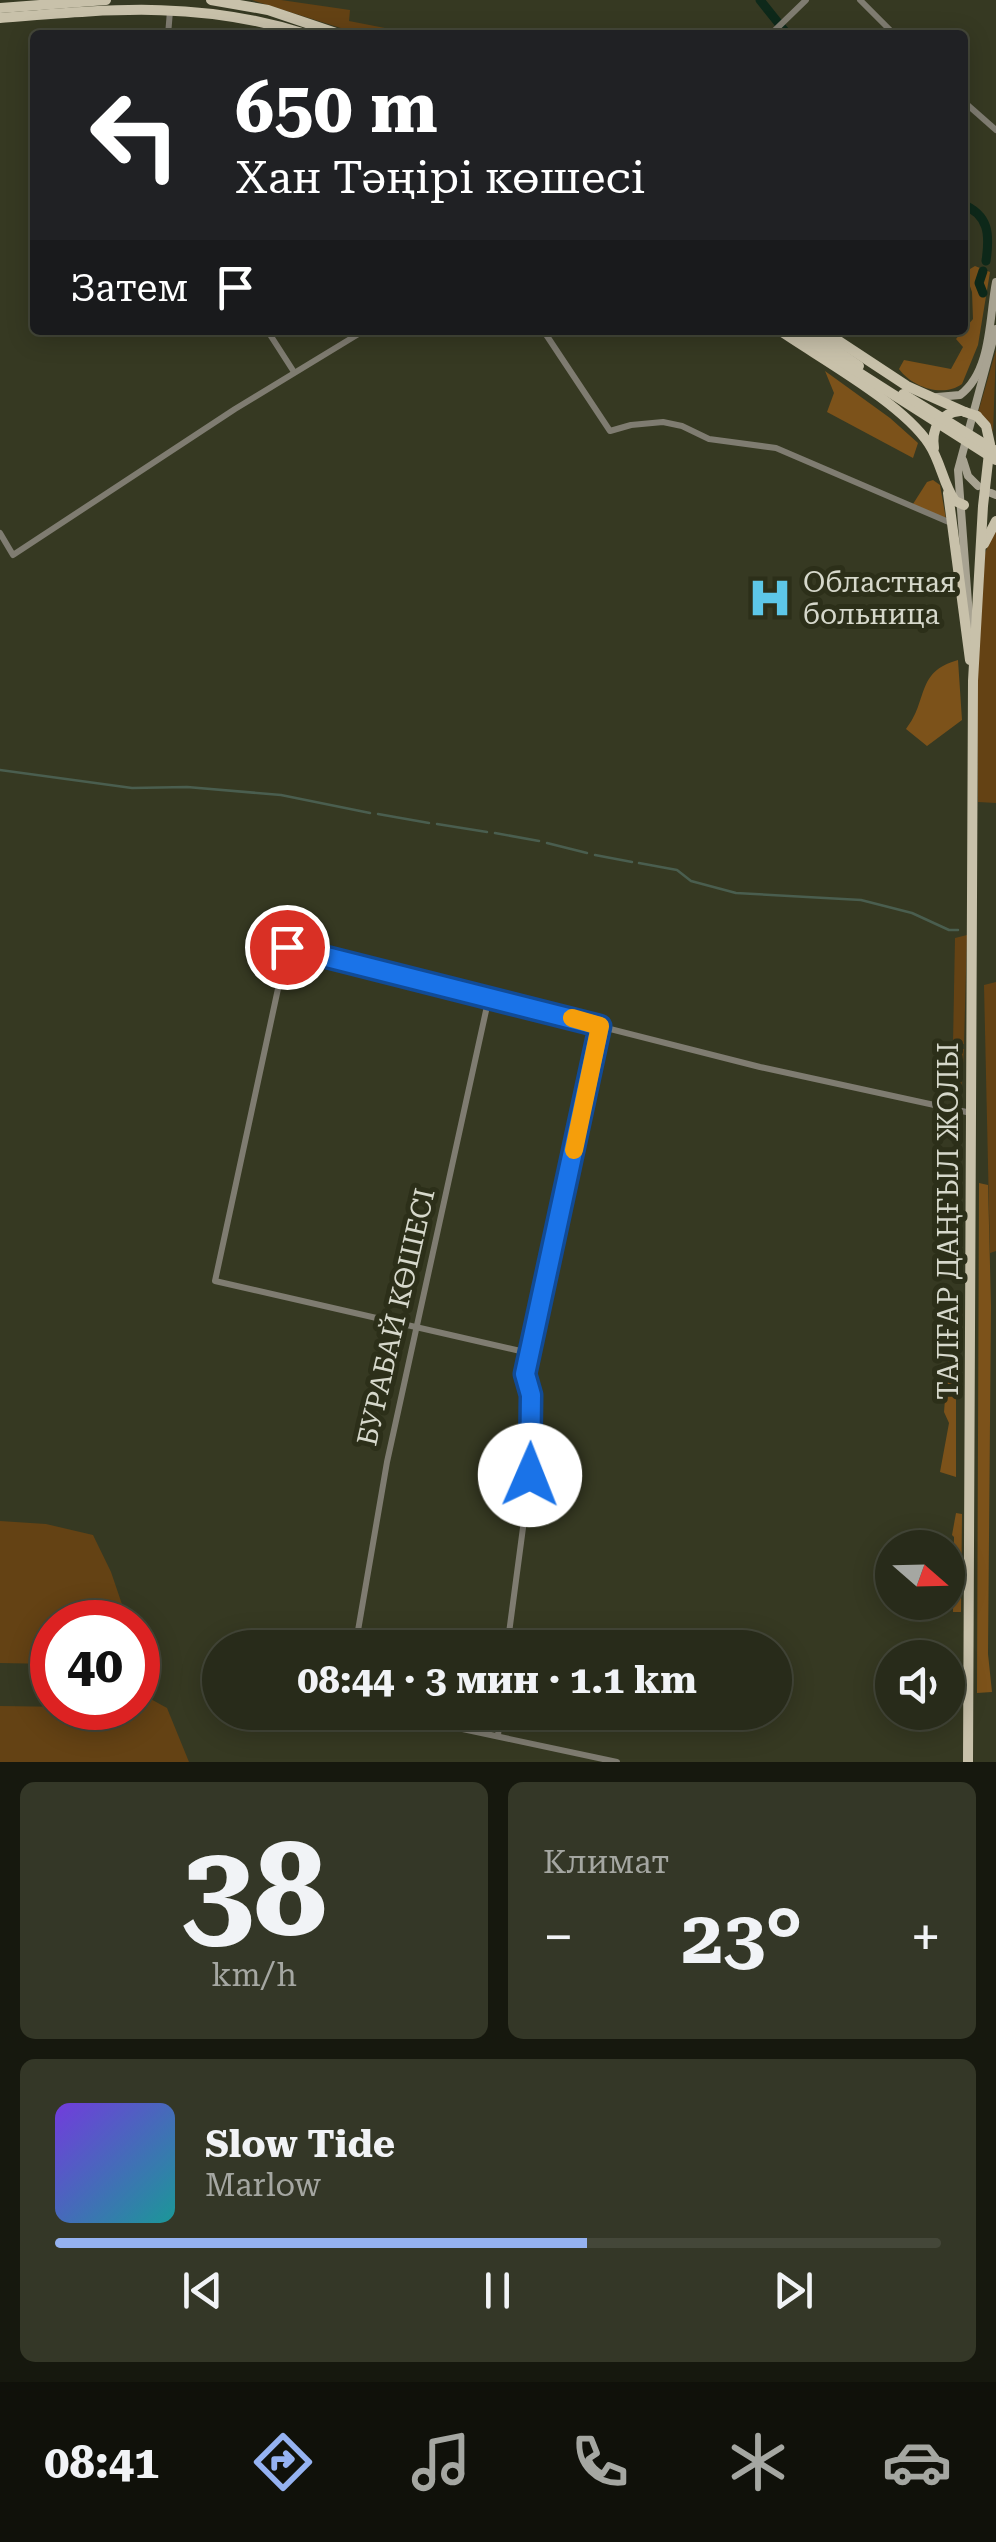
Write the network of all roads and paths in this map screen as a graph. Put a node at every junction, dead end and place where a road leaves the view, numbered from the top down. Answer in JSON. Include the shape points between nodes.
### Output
{"nodes":[{"id":1,"x":106,"y":0,"type":"edge"},
{"id":2,"x":211,"y":0,"type":"edge"},
{"id":3,"x":806,"y":0,"type":"edge"},
{"id":4,"x":860,"y":0,"type":"edge"},
{"id":5,"x":0,"y":8,"type":"edge"},
{"id":6,"x":170,"y":8,"type":"junction"},
{"id":7,"x":0,"y":18,"type":"edge"},
{"id":8,"x":168,"y":30,"type":"edge"},
{"id":9,"x":293,"y":30,"type":"edge"},
{"id":10,"x":327,"y":30,"type":"edge"},
{"id":11,"x":775,"y":30,"type":"edge"},
{"id":12,"x":890,"y":30,"type":"edge"},
{"id":13,"x":968,"y":105,"type":"edge"},
{"id":14,"x":996,"y":130,"type":"edge"},
{"id":15,"x":996,"y":282,"type":"edge"},
{"id":16,"x":996,"y":330,"type":"edge"},
{"id":17,"x":270,"y":335,"type":"edge"},
{"id":18,"x":357,"y":335,"type":"edge"},
{"id":19,"x":545,"y":335,"type":"edge"},
{"id":20,"x":786,"y":335,"type":"edge"},
{"id":21,"x":804,"y":335,"type":"edge"},
{"id":22,"x":826,"y":335,"type":"edge"},
{"id":23,"x":826,"y":335,"type":"edge"},
{"id":24,"x":294,"y":372,"type":"junction"},
{"id":25,"x":923,"y":394,"type":"junction"},
{"id":26,"x":968,"y":415,"type":"junction"},
{"id":27,"x":921,"y":434,"type":"junction"},
{"id":28,"x":996,"y":436,"type":"edge"},
{"id":29,"x":979,"y":445,"type":"junction"},
{"id":30,"x":996,"y":451,"type":"edge"},
{"id":31,"x":934,"y":453,"type":"junction"},
{"id":32,"x":993,"y":462,"type":"edge"},
{"id":33,"x":947,"y":488,"type":"junction"},
{"id":34,"x":987,"y":491,"type":"edge"},
{"id":35,"x":996,"y":521,"type":"edge"},
{"id":36,"x":952,"y":524,"type":"junction"},
{"id":37,"x":0,"y":533,"type":"edge"},
{"id":38,"x":979,"y":575,"type":"junction"},
{"id":39,"x":973,"y":681,"type":"junction"},
{"id":40,"x":489,"y":997,"type":"junction"},
{"id":41,"x":600,"y":1026,"type":"junction"},
{"id":42,"x":971,"y":1113,"type":"junction"},
{"id":43,"x":416,"y":1327,"type":"junction"},
{"id":44,"x":529,"y":1353,"type":"junction"},
{"id":45,"x":358,"y":1630,"type":"edge"},
{"id":46,"x":509,"y":1630,"type":"edge"},
{"id":47,"x":469,"y":1730,"type":"edge"},
{"id":48,"x":498,"y":1730,"type":"edge"},
{"id":49,"x":498,"y":1736,"type":"junction"},
{"id":50,"x":617,"y":1762,"type":"edge"},
{"id":51,"x":968,"y":1762,"type":"edge"}],
"edges":[{"from":1,"to":5,"type":"main road"},
{"from":2,"to":10,"type":"main road"},
{"from":3,"to":11,"type":"street"},
{"from":4,"to":12,"type":"street"},
{"from":6,"to":7,"type":"main road"},
{"from":6,"to":8,"type":"street"},
{"from":6,"to":9,"type":"main road"},
{"from":13,"to":14,"type":"street"},
{"from":15,"to":25,"type":"main road","via":[[986,346],[971,386],[953,398]]},
{"from":16,"to":26,"type":"main road"},
{"from":17,"to":24,"type":"street"},
{"from":18,"to":24,"type":"street"},
{"from":19,"to":36,"type":"street","via":[[610,431],[664,422],[709,439],[776,448]]},
{"from":20,"to":27,"type":"main road"},
{"from":21,"to":29,"type":"main road","bridge":true},
{"from":22,"to":25,"type":"main road"},
{"from":23,"to":27,"type":"main road","via":[[914,394]]},
{"from":24,"to":37,"type":"street","via":[[14,556]]},
{"from":25,"to":26,"type":"main road"},
{"from":26,"to":31,"type":"main road","via":[[945,415],[933,436]]},
{"from":26,"to":32,"type":"main road","via":[[986,426]]},
{"from":26,"to":34,"type":"main road","via":[[964,464],[969,478]]},
{"from":26,"to":39,"type":"main road","via":[[958,495]]},
{"from":27,"to":31,"type":"main road"},
{"from":28,"to":32,"type":"main road"},
{"from":29,"to":30,"type":"main road","bridge":true},
{"from":29,"to":32,"type":"main road","bridge":true},
{"from":31,"to":33,"type":"main road"},
{"from":32,"to":34,"type":"main road"},
{"from":33,"to":34,"type":"main road","via":[[959,503],[975,502]]},
{"from":33,"to":36,"type":"main road"},
{"from":34,"to":38,"type":"main road"},
{"from":35,"to":38,"type":"main road"},
{"from":36,"to":39,"type":"main road"},
{"from":38,"to":39,"type":"main road"},
{"from":39,"to":42,"type":"main road","name":"ТАЛҒАР ДАҢҒЫЛ ЖОЛЫ"},
{"from":40,"to":41,"type":"street"},
{"from":40,"to":43,"type":"street","name":"БУРАБАЙ КӨШЕСІ"},
{"from":40,"to":43,"type":"street","via":[[287,947],[215,1281]]},
{"from":41,"to":42,"type":"street"},
{"from":41,"to":44,"type":"street"},
{"from":42,"to":51,"type":"main road","name":"ТАЛҒАР ДАҢҒЫЛ ЖОЛЫ"},
{"from":43,"to":44,"type":"street"},
{"from":43,"to":45,"type":"street","name":"БУРАБАЙ КӨШЕСІ"},
{"from":44,"to":46,"type":"street","via":[[530,1475]]},
{"from":47,"to":49,"type":"street"},
{"from":48,"to":49,"type":"street"},
{"from":49,"to":50,"type":"street"}]}
